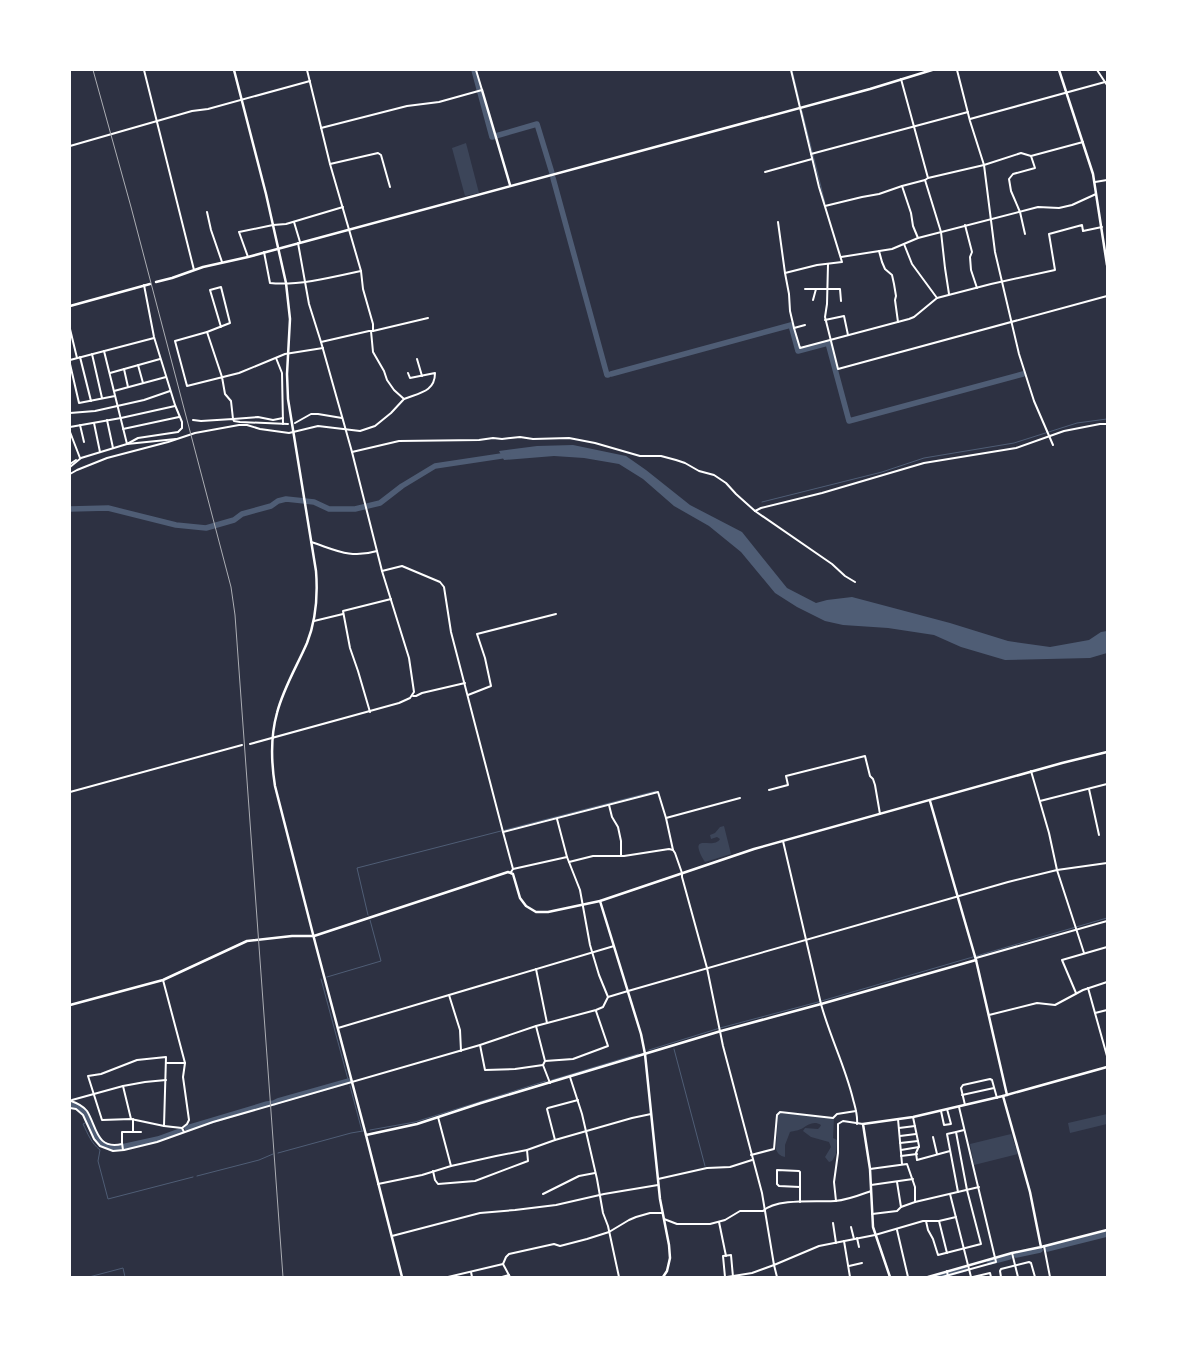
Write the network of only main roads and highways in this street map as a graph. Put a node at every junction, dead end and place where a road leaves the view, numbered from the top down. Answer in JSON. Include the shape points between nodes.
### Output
{"nodes":[{"id":1,"x":234,"y":70,"type":"edge"},
{"id":2,"x":932,"y":70,"type":"edge"},
{"id":3,"x":1059,"y":70,"type":"edge"},
{"id":4,"x":482,"y":90,"type":"road end"},
{"id":5,"x":510,"y":185,"type":"junction"},
{"id":6,"x":278,"y":248,"type":"junction"},
{"id":7,"x":1107,"y":265,"type":"edge"},
{"id":8,"x":156,"y":282,"type":"dead end"},
{"id":9,"x":150,"y":284,"type":"dead end"},
{"id":10,"x":70,"y":306,"type":"edge"},
{"id":11,"x":1107,"y":752,"type":"edge"},
{"id":12,"x":930,"y":801,"type":"junction"},
{"id":13,"x":600,"y":901,"type":"junction"},
{"id":14,"x":314,"y":936,"type":"junction"},
{"id":15,"x":976,"y":957,"type":"junction"},
{"id":16,"x":70,"y":1005,"type":"edge"},
{"id":17,"x":645,"y":1054,"type":"junction"},
{"id":18,"x":1107,"y":1067,"type":"edge"},
{"id":19,"x":1007,"y":1095,"type":"junction"},
{"id":20,"x":1003,"y":1096,"type":"junction"},
{"id":21,"x":366,"y":1135,"type":"junction"},
{"id":22,"x":1107,"y":1230,"type":"edge"},
{"id":23,"x":1042,"y":1246,"type":"junction"},
{"id":24,"x":948,"y":1274,"type":"edge"},
{"id":25,"x":402,"y":1277,"type":"edge"},
{"id":26,"x":662,"y":1277,"type":"edge"},
{"id":27,"x":890,"y":1277,"type":"edge"},
{"id":28,"x":928,"y":1277,"type":"edge"}],
"edges":[{"from":1,"to":6,"type":"main road"},
{"from":2,"to":5,"type":"main road"},
{"from":3,"to":7,"type":"main road","via":[[1095,182]]},
{"from":4,"to":5,"type":"main road"},
{"from":5,"to":6,"type":"main road"},
{"from":6,"to":8,"type":"main road"},
{"from":6,"to":14,"type":"main road","via":[[286,283],[290,320],[288,400],[317,588],[314,621],[279,707],[272,737],[271,756],[275,786]]},
{"from":9,"to":10,"type":"main road"},
{"from":11,"to":12,"type":"main road"},
{"from":12,"to":13,"type":"main road","via":[[754,849]]},
{"from":12,"to":15,"type":"main road"},
{"from":13,"to":14,"type":"main road","via":[[548,912],[536,912],[526,906],[520,898],[513,874],[508,872]]},
{"from":13,"to":17,"type":"main road"},
{"from":14,"to":16,"type":"main road","via":[[246,941],[163,980]]},
{"from":14,"to":21,"type":"main road"},
{"from":15,"to":17,"type":"main road"},
{"from":15,"to":19,"type":"main road"},
{"from":17,"to":21,"type":"main road","via":[[411,1125]]},
{"from":17,"to":26,"type":"main road","via":[[657,1179],[670,1258]]},
{"from":18,"to":19,"type":"main road"},
{"from":19,"to":20,"type":"main road"},
{"from":20,"to":23,"type":"main road"},
{"from":20,"to":27,"type":"main road","via":[[914,1117],[863,1124],[870,1169],[875,1235]]},
{"from":21,"to":25,"type":"main road"},
{"from":22,"to":23,"type":"main road"},
{"from":23,"to":24,"type":"main road"},
{"from":24,"to":28,"type":"main road"}]}
